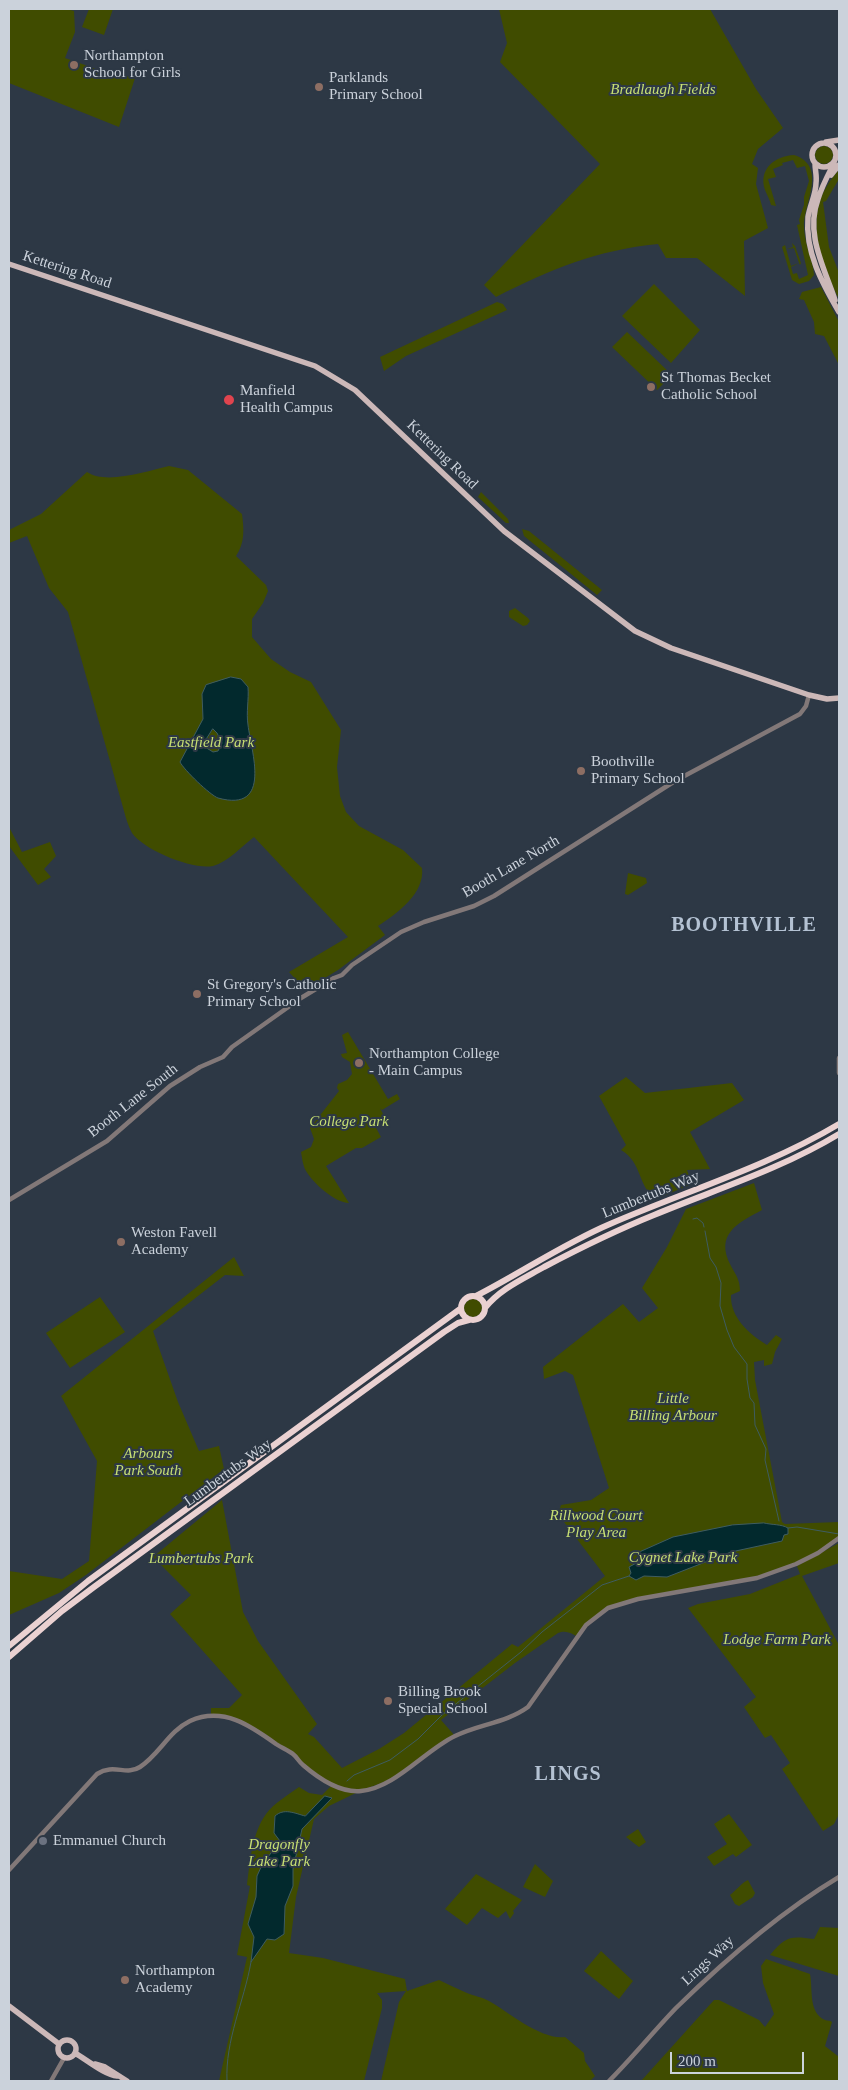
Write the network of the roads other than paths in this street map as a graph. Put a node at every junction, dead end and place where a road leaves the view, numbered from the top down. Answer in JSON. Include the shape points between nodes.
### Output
{"nodes":[{"id":1,"x":839,"y":140,"type":"edge"},
{"id":2,"x":826,"y":142,"type":"junction"},
{"id":3,"x":837,"y":161,"type":"edge"},
{"id":4,"x":815,"y":163,"type":"junction"},
{"id":5,"x":9,"y":264,"type":"edge"},
{"id":6,"x":839,"y":312,"type":"edge"},
{"id":7,"x":808,"y":695,"type":"junction"},
{"id":8,"x":839,"y":698,"type":"edge"},
{"id":9,"x":223,"y":1057,"type":"joint"},
{"id":10,"x":839,"y":1058,"type":"edge"},
{"id":11,"x":839,"y":1073,"type":"edge"},
{"id":12,"x":839,"y":1124,"type":"edge"},
{"id":13,"x":839,"y":1134,"type":"edge"},
{"id":14,"x":9,"y":1200,"type":"edge"},
{"id":15,"x":476,"y":1296,"type":"junction"},
{"id":16,"x":485,"y":1308,"type":"junction"},
{"id":17,"x":460,"y":1309,"type":"junction"},
{"id":18,"x":469,"y":1320,"type":"junction"},
{"id":19,"x":839,"y":1538,"type":"edge"},
{"id":20,"x":9,"y":1646,"type":"edge"},
{"id":21,"x":9,"y":1657,"type":"edge"},
{"id":22,"x":9,"y":1870,"type":"edge"},
{"id":23,"x":839,"y":1877,"type":"edge"},
{"id":24,"x":9,"y":2006,"type":"edge"},
{"id":25,"x":59,"y":2044,"type":"junction"},
{"id":26,"x":75,"y":2053,"type":"junction"},
{"id":27,"x":64,"y":2058,"type":"junction"},
{"id":28,"x":51,"y":2081,"type":"edge"},
{"id":29,"x":127,"y":2081,"type":"edge"},
{"id":30,"x":609,"y":2081,"type":"edge"}],
"edges":[{"from":1,"to":2,"type":"main road"},
{"from":2,"to":3,"type":"main road","via":[[835,148]]},
{"from":2,"to":4,"type":"main road","via":[[814,147],[812,156]]},
{"from":3,"to":4,"type":"main road","via":[[825,167]]},
{"from":3,"to":6,"type":"main road","via":[[822,188],[813,230]]},
{"from":4,"to":6,"type":"main road","via":[[816,183],[808,216],[808,236],[814,263]]},
{"from":5,"to":7,"type":"main road","name":"Kettering Road","via":[[323,371],[366,400],[515,540],[634,632]]},
{"from":7,"to":8,"type":"main road","name":"Kettering Road"},
{"from":7,"to":9,"type":"street","name":"Booth Lane North","via":[[800,714],[674,780],[494,896],[394,936],[342,975],[301,998],[232,1047]]},
{"from":9,"to":14,"type":"street","name":"Booth Lane South","via":[[184,1076],[107,1141]]},
{"from":10,"to":11,"type":"street"},
{"from":12,"to":15,"type":"highway","name":"Lumbertubs Way","via":[[758,1165],[601,1228]]},
{"from":13,"to":16,"type":"highway","name":"Lumbertubs Way","via":[[798,1157],[575,1251],[504,1290]]},
{"from":15,"to":16,"type":"highway"},
{"from":15,"to":17,"type":"highway","via":[[464,1299]]},
{"from":16,"to":18,"type":"highway","via":[[481,1317]]},
{"from":17,"to":18,"type":"highway"},
{"from":17,"to":20,"type":"highway","name":"Lumbertubs Way","via":[[88,1581]]},
{"from":18,"to":21,"type":"highway","name":"Lumbertubs Way","via":[[444,1332],[101,1582]]},
{"from":19,"to":22,"type":"street","via":[[796,1564],[757,1578],[638,1599],[608,1608],[586,1625],[528,1707],[516,1715],[455,1736],[376,1788],[360,1791],[333,1785],[249,1725],[211,1716],[193,1720],[178,1728],[139,1768],[129,1771],[112,1768],[97,1774]]},
{"from":23,"to":30,"type":"street","name":"Lings Way","via":[[749,1940],[676,2009]]},
{"from":24,"to":25,"type":"main road"},
{"from":25,"to":26,"type":"main road","via":[[71,2041],[76,2048]]},
{"from":25,"to":27,"type":"main road","via":[[58,2052]]},
{"from":26,"to":27,"type":"main road"},
{"from":26,"to":29,"type":"main road"},
{"from":27,"to":28,"type":"street"}]}
